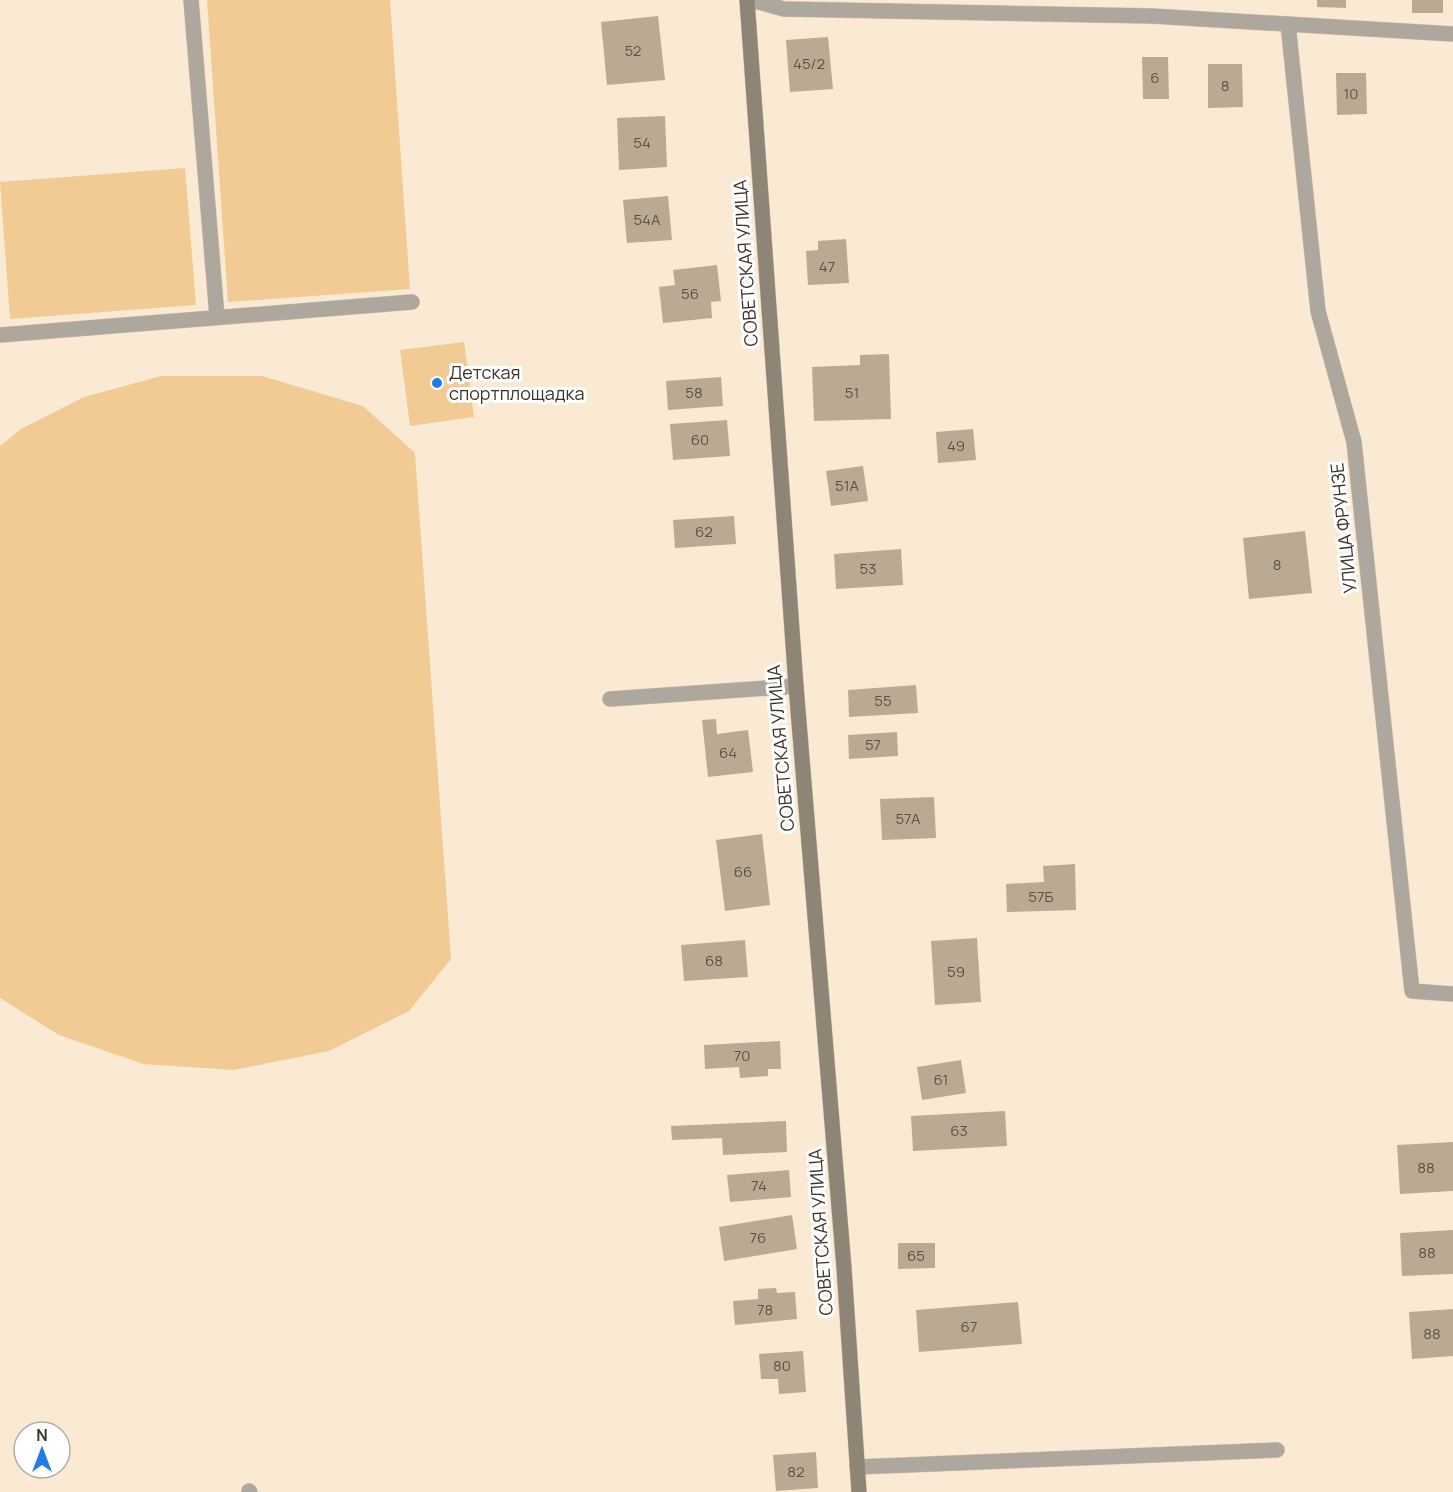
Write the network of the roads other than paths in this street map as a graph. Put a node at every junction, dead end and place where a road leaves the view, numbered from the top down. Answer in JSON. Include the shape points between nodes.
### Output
{"nodes":[{"id":1,"x":190,"y":0,"type":"edge"},
{"id":2,"x":749,"y":0,"type":"edge"},
{"id":3,"x":1288,"y":24,"type":"junction"},
{"id":4,"x":1453,"y":34,"type":"edge"},
{"id":5,"x":412,"y":302,"type":"dead end"},
{"id":6,"x":217,"y":317,"type":"junction"},
{"id":7,"x":0,"y":334,"type":"edge"},
{"id":8,"x":796,"y":686,"type":"junction"},
{"id":9,"x":610,"y":699,"type":"dead end"},
{"id":10,"x":1453,"y":994,"type":"edge"},
{"id":11,"x":1276,"y":1449,"type":"dead end"},
{"id":12,"x":857,"y":1467,"type":"junction"},
{"id":13,"x":859,"y":1492,"type":"edge"}],
"edges":[{"from":1,"to":6,"type":"street"},
{"from":2,"to":3,"type":"street","via":[[784,9],[1152,16]]},
{"from":2,"to":8,"type":"main road","name":"СОВЕТСКАЯ УЛИЦА"},
{"from":3,"to":4,"type":"street"},
{"from":3,"to":10,"type":"street","name":"УЛИЦА ФРУНЗЕ","via":[[1318,311],[1354,442],[1412,990]]},
{"from":5,"to":6,"type":"street"},
{"from":6,"to":7,"type":"street"},
{"from":8,"to":9,"type":"street"},
{"from":8,"to":12,"type":"main road","name":"СОВЕТСКАЯ УЛИЦА"},
{"from":11,"to":12,"type":"street"},
{"from":12,"to":13,"type":"main road","name":"СОВЕТСКАЯ УЛИЦА"}]}
